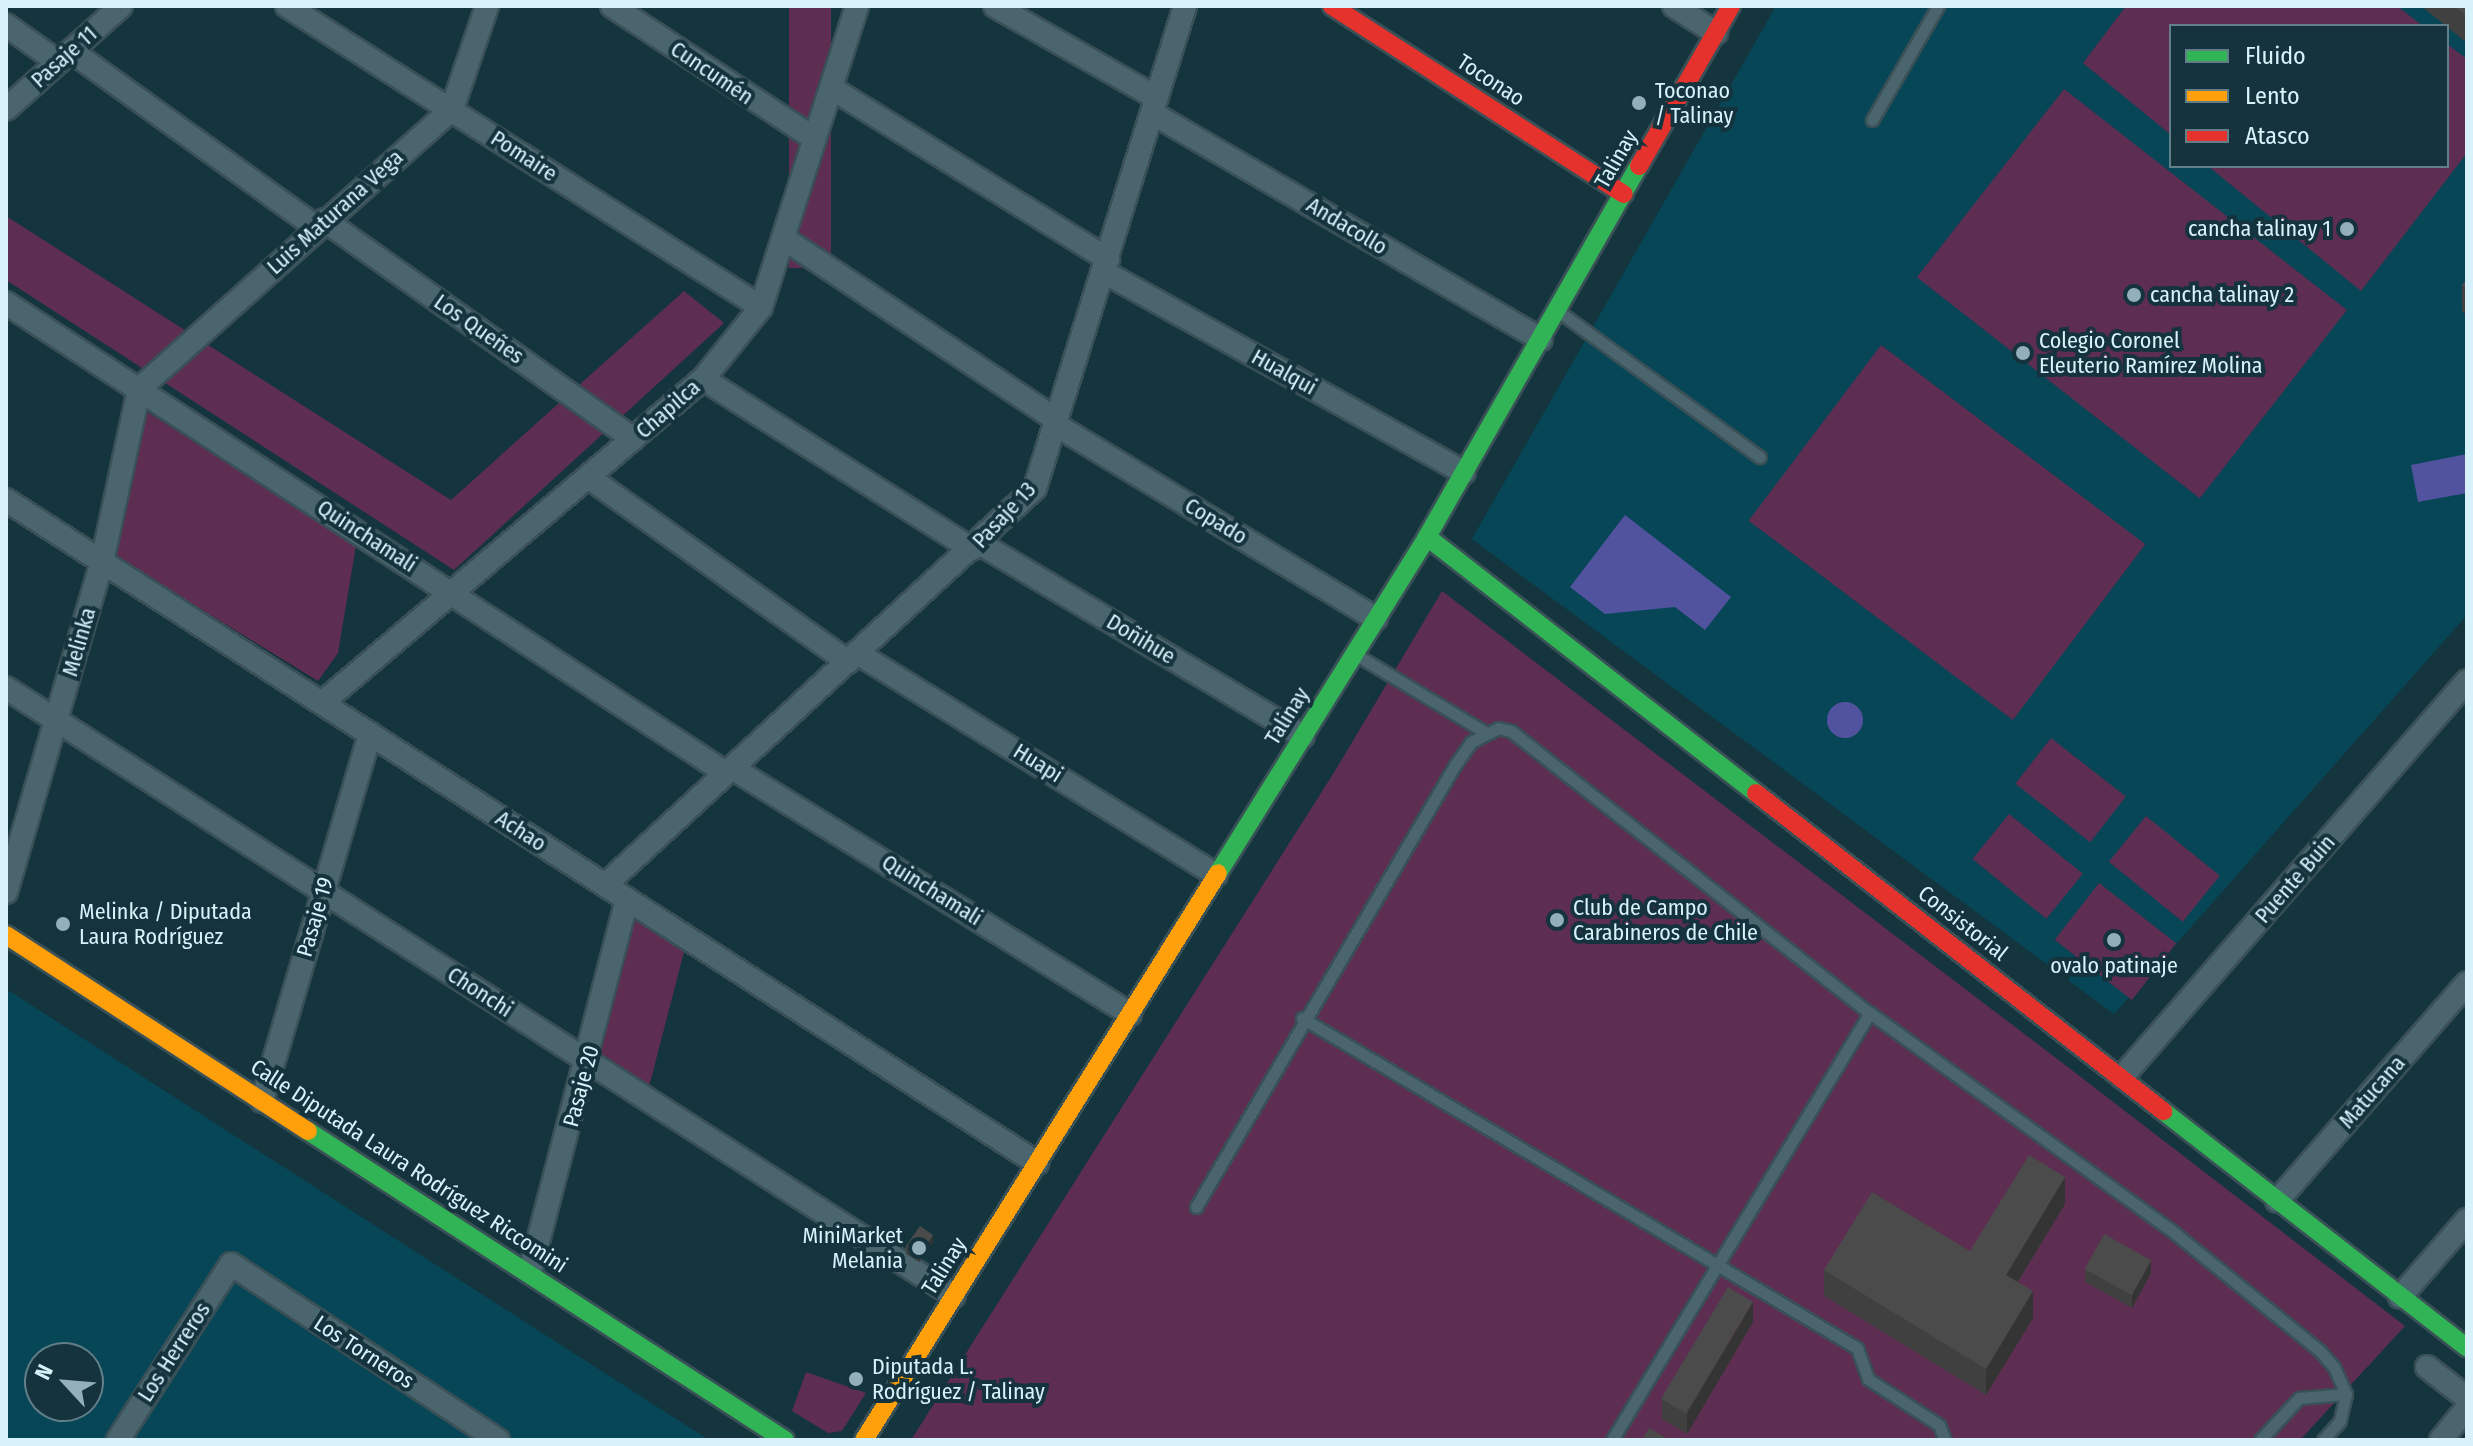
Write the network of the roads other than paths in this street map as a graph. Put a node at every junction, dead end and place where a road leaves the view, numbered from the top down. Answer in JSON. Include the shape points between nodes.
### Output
{"nodes":[{"id":1,"x":121,"y":6,"type":"edge"},
{"id":2,"x":287,"y":6,"type":"edge"},
{"id":3,"x":487,"y":6,"type":"edge"},
{"id":4,"x":612,"y":6,"type":"edge"},
{"id":5,"x":857,"y":6,"type":"edge"},
{"id":6,"x":995,"y":6,"type":"edge"},
{"id":7,"x":1185,"y":6,"type":"edge"},
{"id":8,"x":1332,"y":6,"type":"edge"},
{"id":9,"x":1674,"y":6,"type":"edge"},
{"id":10,"x":1731,"y":6,"type":"edge"},
{"id":11,"x":1938,"y":6,"type":"edge"},
{"id":12,"x":6,"y":25,"type":"edge"},
{"id":13,"x":1716,"y":33,"type":"junction"},
{"id":14,"x":64,"y":57,"type":"junction"},
{"id":15,"x":831,"y":88,"type":"junction"},
{"id":16,"x":1155,"y":106,"type":"junction"},
{"id":17,"x":6,"y":109,"type":"edge"},
{"id":18,"x":452,"y":109,"type":"junction"},
{"id":19,"x":1872,"y":120,"type":"dead end"},
{"id":20,"x":814,"y":138,"type":"junction"},
{"id":21,"x":1624,"y":194,"type":"junction"},
{"id":22,"x":320,"y":224,"type":"junction"},
{"id":23,"x":783,"y":238,"type":"junction"},
{"id":24,"x":1106,"y":265,"type":"junction"},
{"id":25,"x":6,"y":303,"type":"edge"},
{"id":26,"x":761,"y":307,"type":"junction"},
{"id":27,"x":1557,"y":310,"type":"junction"},
{"id":28,"x":1541,"y":339,"type":"junction"},
{"id":29,"x":703,"y":379,"type":"junction"},
{"id":30,"x":139,"y":389,"type":"junction"},
{"id":31,"x":1057,"y":422,"type":"junction"},
{"id":32,"x":633,"y":439,"type":"junction"},
{"id":33,"x":1760,"y":457,"type":"dead end"},
{"id":34,"x":1464,"y":472,"type":"junction"},
{"id":35,"x":588,"y":477,"type":"junction"},
{"id":36,"x":6,"y":500,"type":"edge"},
{"id":37,"x":1427,"y":537,"type":"junction"},
{"id":38,"x":976,"y":546,"type":"junction"},
{"id":39,"x":102,"y":562,"type":"junction"},
{"id":40,"x":453,"y":591,"type":"junction"},
{"id":41,"x":1376,"y":619,"type":"junction"},
{"id":42,"x":1354,"y":654,"type":"junction"},
{"id":43,"x":852,"y":658,"type":"junction"},
{"id":44,"x":2467,"y":681,"type":"edge"},
{"id":45,"x":6,"y":688,"type":"edge"},
{"id":46,"x":322,"y":703,"type":"junction"},
{"id":47,"x":57,"y":721,"type":"junction"},
{"id":48,"x":1485,"y":732,"type":"junction"},
{"id":49,"x":370,"y":734,"type":"junction"},
{"id":50,"x":1303,"y":736,"type":"junction"},
{"id":51,"x":729,"y":770,"type":"junction"},
{"id":52,"x":1216,"y":875,"type":"junction"},
{"id":53,"x":605,"y":885,"type":"junction"},
{"id":54,"x":322,"y":890,"type":"junction"},
{"id":55,"x":6,"y":892,"type":"edge"},
{"id":56,"x":627,"y":899,"type":"junction"},
{"id":57,"x":6,"y":935,"type":"edge"},
{"id":58,"x":2467,"y":983,"type":"edge"},
{"id":59,"x":1870,"y":1013,"type":"junction"},
{"id":60,"x":1130,"y":1014,"type":"junction"},
{"id":61,"x":1302,"y":1018,"type":"junction"},
{"id":62,"x":588,"y":1061,"type":"junction"},
{"id":63,"x":2122,"y":1077,"type":"junction"},
{"id":64,"x":262,"y":1101,"type":"junction"},
{"id":65,"x":1037,"y":1163,"type":"junction"},
{"id":66,"x":2277,"y":1201,"type":"junction"},
{"id":67,"x":1196,"y":1207,"type":"dead end"},
{"id":68,"x":2467,"y":1220,"type":"edge"},
{"id":69,"x":231,"y":1264,"type":"joint"},
{"id":70,"x":1719,"y":1264,"type":"junction"},
{"id":71,"x":530,"y":1272,"type":"junction"},
{"id":72,"x":954,"y":1296,"type":"junction"},
{"id":73,"x":2400,"y":1297,"type":"junction"},
{"id":74,"x":2467,"y":1348,"type":"edge"},
{"id":75,"x":2427,"y":1367,"type":"dead end"},
{"id":76,"x":2346,"y":1394,"type":"junction"},
{"id":77,"x":2467,"y":1398,"type":"edge"},
{"id":78,"x":2467,"y":1408,"type":"edge"},
{"id":79,"x":118,"y":1440,"type":"edge"},
{"id":80,"x":498,"y":1440,"type":"edge"},
{"id":81,"x":785,"y":1440,"type":"edge"},
{"id":82,"x":864,"y":1440,"type":"edge"},
{"id":83,"x":1612,"y":1440,"type":"edge"},
{"id":84,"x":1945,"y":1440,"type":"edge"},
{"id":85,"x":2260,"y":1440,"type":"edge"},
{"id":86,"x":2323,"y":1440,"type":"edge"},
{"id":87,"x":2441,"y":1440,"type":"edge"}],
"edges":[{"from":1,"to":14,"type":"street","name":"Pasaje 11"},
{"from":2,"to":18,"type":"street","name":"Pomaire"},
{"from":3,"to":18,"type":"street"},
{"from":4,"to":20,"type":"street","name":"Cuncumén"},
{"from":5,"to":15,"type":"street","name":"Chapilca"},
{"from":6,"to":16,"type":"street","name":"Andacollo"},
{"from":7,"to":16,"type":"street","name":"Pasaje 13"},
{"from":8,"to":21,"type":"street","name":"Toconao"},
{"from":9,"to":13,"type":"street"},
{"from":10,"to":13,"type":"street","name":"Talinay"},
{"from":11,"to":19,"type":"lane"},
{"from":12,"to":14,"type":"street","name":"Los Queñes"},
{"from":13,"to":21,"type":"street","name":"Talinay"},
{"from":14,"to":17,"type":"street","name":"Pasaje 11"},
{"from":14,"to":22,"type":"street","name":"Los Queñes"},
{"from":15,"to":20,"type":"street","name":"Chapilca"},
{"from":15,"to":24,"type":"street","name":"Hualqui"},
{"from":16,"to":24,"type":"street","name":"Pasaje 13"},
{"from":16,"to":28,"type":"street","name":"Andacollo"},
{"from":18,"to":22,"type":"street","name":"Luis Maturana Vega"},
{"from":18,"to":26,"type":"street","name":"Pomaire"},
{"from":20,"to":23,"type":"street","name":"Chapilca"},
{"from":21,"to":27,"type":"street","name":"Talinay"},
{"from":22,"to":30,"type":"street","name":"Luis Maturana Vega"},
{"from":22,"to":32,"type":"street","name":"Los Queñes"},
{"from":23,"to":26,"type":"street","name":"Chapilca"},
{"from":23,"to":31,"type":"street","name":"Copado"},
{"from":24,"to":31,"type":"street","name":"Pasaje 13"},
{"from":24,"to":34,"type":"street","name":"Hualqui"},
{"from":25,"to":30,"type":"street","name":"Quinchamali"},
{"from":26,"to":29,"type":"street","name":"Chapilca"},
{"from":27,"to":28,"type":"street","name":"Talinay"},
{"from":27,"to":33,"type":"lane"},
{"from":28,"to":34,"type":"street","name":"Talinay"},
{"from":29,"to":32,"type":"street","name":"Chapilca"},
{"from":29,"to":38,"type":"street","name":"Doñihue"},
{"from":30,"to":39,"type":"street","name":"Melinka"},
{"from":30,"to":40,"type":"street","name":"Quinchamali"},
{"from":31,"to":38,"type":"street","name":"Pasaje 13","via":[[1035,488]]},
{"from":31,"to":41,"type":"street","name":"Copado"},
{"from":32,"to":35,"type":"street","name":"Chapilca"},
{"from":34,"to":37,"type":"street","name":"Talinay"},
{"from":35,"to":40,"type":"street","name":"Chapilca"},
{"from":35,"to":43,"type":"street","name":"Huapi"},
{"from":36,"to":39,"type":"street","name":"Achao"},
{"from":37,"to":41,"type":"street","name":"Talinay"},
{"from":37,"to":63,"type":"street","name":"Consistorial"},
{"from":38,"to":43,"type":"street","name":"Pasaje 13"},
{"from":38,"to":50,"type":"street","name":"Doñihue"},
{"from":39,"to":46,"type":"street","name":"Achao"},
{"from":39,"to":47,"type":"street","name":"Melinka"},
{"from":40,"to":46,"type":"street","name":"Chapilca"},
{"from":40,"to":51,"type":"street","name":"Quinchamali"},
{"from":41,"to":42,"type":"street","name":"Talinay"},
{"from":42,"to":48,"type":"lane"},
{"from":42,"to":50,"type":"street","name":"Talinay"},
{"from":43,"to":51,"type":"street","name":"Pasaje 13"},
{"from":43,"to":52,"type":"street","name":"Huapi"},
{"from":44,"to":63,"type":"street","name":"Puente Buin"},
{"from":45,"to":47,"type":"street","name":"Chonchi"},
{"from":46,"to":49,"type":"street","name":"Achao"},
{"from":47,"to":54,"type":"street","name":"Chonchi"},
{"from":47,"to":55,"type":"street","name":"Melinka"},
{"from":48,"to":59,"type":"lane","via":[[1511,731]]},
{"from":48,"to":61,"type":"lane","via":[[1455,765]]},
{"from":49,"to":53,"type":"street","name":"Achao"},
{"from":49,"to":54,"type":"street","name":"Pasaje 19"},
{"from":50,"to":52,"type":"street","name":"Talinay"},
{"from":51,"to":53,"type":"street","name":"Pasaje 13"},
{"from":51,"to":60,"type":"street","name":"Quinchamali"},
{"from":52,"to":60,"type":"street","name":"Talinay"},
{"from":53,"to":56,"type":"street","name":"Achao"},
{"from":54,"to":62,"type":"street","name":"Chonchi"},
{"from":54,"to":64,"type":"street","name":"Pasaje 19"},
{"from":56,"to":62,"type":"street","name":"Pasaje 20"},
{"from":56,"to":65,"type":"street","name":"Achao"},
{"from":57,"to":64,"type":"street","name":"Calle Diputada Laura Rodríguez Riccomini"},
{"from":58,"to":66,"type":"street","name":"Matucana"},
{"from":59,"to":70,"type":"lane"},
{"from":59,"to":76,"type":"lane","via":[[2176,1234],[2320,1351]]},
{"from":60,"to":65,"type":"street","name":"Talinay"},
{"from":61,"to":67,"type":"lane"},
{"from":61,"to":70,"type":"lane"},
{"from":62,"to":71,"type":"street","name":"Pasaje 20"},
{"from":62,"to":72,"type":"street","name":"Chonchi"},
{"from":63,"to":66,"type":"street","name":"Consistorial"},
{"from":64,"to":71,"type":"street","name":"Calle Diputada Laura Rodríguez Riccomini"},
{"from":65,"to":72,"type":"street","name":"Talinay"},
{"from":66,"to":73,"type":"street","name":"Consistorial"},
{"from":68,"to":73,"type":"street"},
{"from":69,"to":79,"type":"street","name":"Los Herreros"},
{"from":69,"to":80,"type":"street","name":"Los Torneros"},
{"from":70,"to":83,"type":"lane"},
{"from":70,"to":84,"type":"lane","via":[[1857,1348],[1868,1379],[1939,1425]]},
{"from":71,"to":81,"type":"street","name":"Calle Diputada Laura Rodríguez Riccomini"},
{"from":72,"to":82,"type":"street","name":"Talinay"},
{"from":73,"to":74,"type":"street","name":"Consistorial"},
{"from":75,"to":77,"type":"street"},
{"from":76,"to":85,"type":"lane","via":[[2299,1398]]},
{"from":76,"to":86,"type":"lane","via":[[2340,1421]]},
{"from":78,"to":87,"type":"street"}]}
